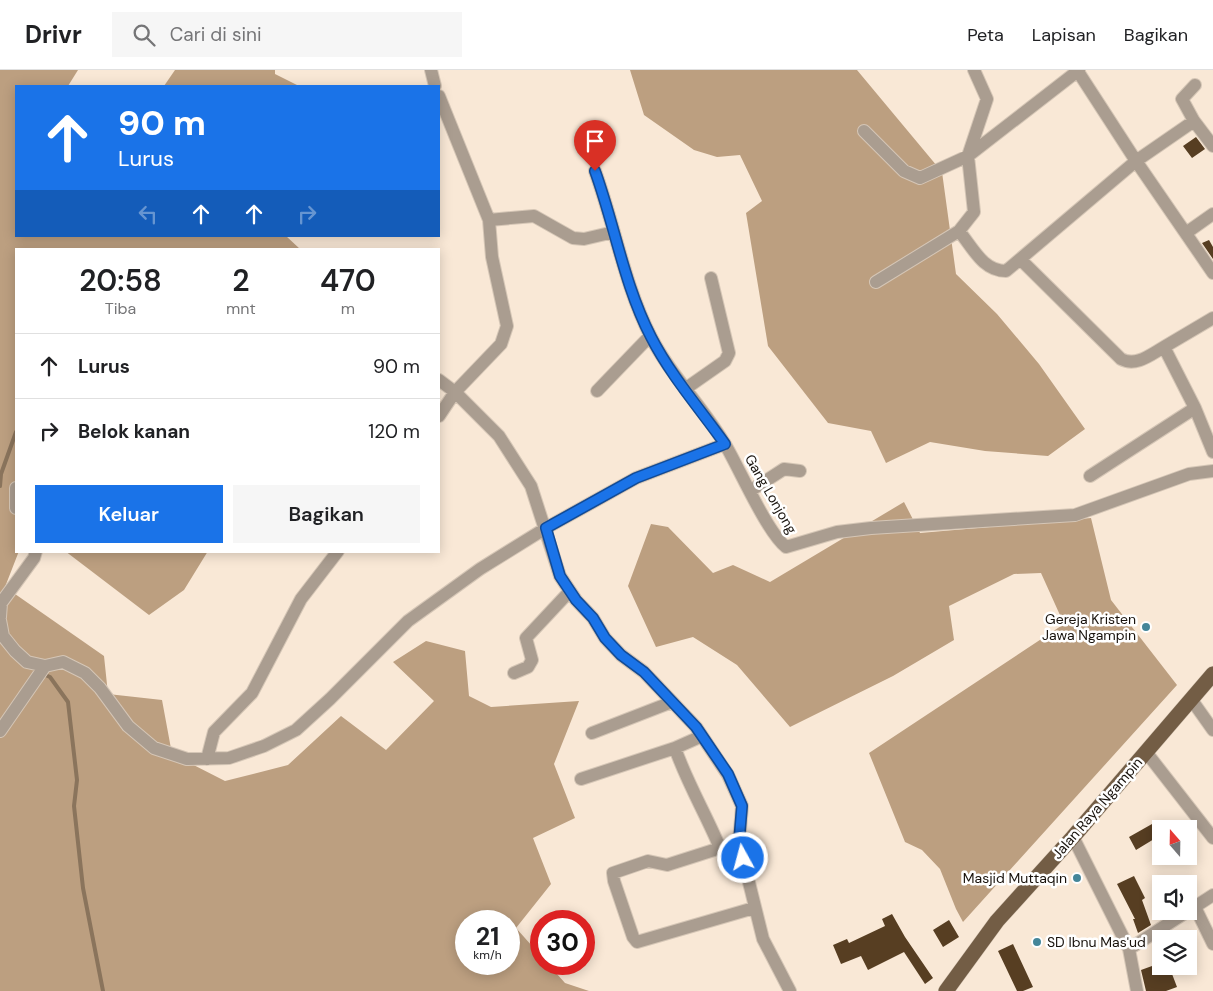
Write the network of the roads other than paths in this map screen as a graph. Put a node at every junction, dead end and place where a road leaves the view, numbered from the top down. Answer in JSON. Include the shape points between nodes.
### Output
{"nodes":[{"id":1,"x":432,"y":70,"type":"edge"},
{"id":2,"x":974,"y":70,"type":"edge"},
{"id":3,"x":1078,"y":70,"type":"edge"},
{"id":4,"x":435,"y":85,"type":"edge"},
{"id":5,"x":1195,"y":85,"type":"dead end"},
{"id":6,"x":440,"y":98,"type":"edge"},
{"id":7,"x":1194,"y":121,"type":"junction"},
{"id":8,"x":864,"y":132,"type":"dead end"},
{"id":9,"x":1213,"y":146,"type":"edge"},
{"id":10,"x":968,"y":156,"type":"junction"},
{"id":11,"x":1136,"y":161,"type":"junction"},
{"id":12,"x":595,"y":171,"type":"dead end"},
{"id":13,"x":1213,"y":214,"type":"edge"},
{"id":14,"x":489,"y":220,"type":"junction"},
{"id":15,"x":960,"y":231,"type":"junction"},
{"id":16,"x":614,"y":232,"type":"junction"},
{"id":17,"x":1186,"y":233,"type":"junction"},
{"id":18,"x":1021,"y":260,"type":"junction"},
{"id":19,"x":1213,"y":273,"type":"edge"},
{"id":20,"x":711,"y":278,"type":"dead end"},
{"id":21,"x":876,"y":282,"type":"dead end"},
{"id":22,"x":1213,"y":318,"type":"edge"},
{"id":23,"x":650,"y":336,"type":"junction"},
{"id":24,"x":1164,"y":347,"type":"junction"},
{"id":25,"x":440,"y":381,"type":"edge"},
{"id":26,"x":685,"y":389,"type":"junction"},
{"id":27,"x":597,"y":391,"type":"dead end"},
{"id":28,"x":455,"y":392,"type":"junction"},
{"id":29,"x":1195,"y":408,"type":"junction"},
{"id":30,"x":440,"y":414,"type":"edge"},
{"id":31,"x":725,"y":444,"type":"junction"},
{"id":32,"x":1213,"y":452,"type":"edge"},
{"id":33,"x":800,"y":471,"type":"dead end"},
{"id":34,"x":1213,"y":472,"type":"edge"},
{"id":35,"x":1090,"y":476,"type":"dead end"},
{"id":36,"x":750,"y":491,"type":"junction"},
{"id":37,"x":546,"y":528,"type":"junction"},
{"id":38,"x":35,"y":553,"type":"edge"},
{"id":39,"x":336,"y":553,"type":"edge"},
{"id":40,"x":570,"y":591,"type":"junction"},
{"id":41,"x":0,"y":619,"type":"edge"},
{"id":42,"x":45,"y":666,"type":"junction"},
{"id":43,"x":514,"y":673,"type":"dead end"},
{"id":44,"x":1213,"y":674,"type":"edge"},
{"id":45,"x":1191,"y":699,"type":"junction"},
{"id":46,"x":675,"y":706,"type":"junction"},
{"id":47,"x":1213,"y":730,"type":"edge"},
{"id":48,"x":0,"y":731,"type":"edge"},
{"id":49,"x":592,"y":733,"type":"dead end"},
{"id":50,"x":702,"y":736,"type":"junction"},
{"id":51,"x":675,"y":748,"type":"junction"},
{"id":52,"x":1146,"y":752,"type":"junction"},
{"id":53,"x":207,"y":759,"type":"junction"},
{"id":54,"x":581,"y":779,"type":"dead end"},
{"id":55,"x":1073,"y":837,"type":"junction"},
{"id":56,"x":1213,"y":838,"type":"edge"},
{"id":57,"x":739,"y":842,"type":"junction"},
{"id":58,"x":720,"y":848,"type":"junction"},
{"id":59,"x":1213,"y":895,"type":"edge"},
{"id":60,"x":1197,"y":906,"type":"edge"},
{"id":61,"x":754,"y":908,"type":"junction"},
{"id":62,"x":1197,"y":919,"type":"edge"},
{"id":63,"x":1175,"y":920,"type":"edge"},
{"id":64,"x":1213,"y":944,"type":"edge"},
{"id":65,"x":1129,"y":948,"type":"junction"},
{"id":66,"x":790,"y":991,"type":"edge"},
{"id":67,"x":946,"y":991,"type":"edge"},
{"id":68,"x":1136,"y":991,"type":"edge"}],
"edges":[{"from":1,"to":4,"type":"street"},
{"from":2,"to":10,"type":"street","via":[[987,98]]},
{"from":3,"to":10,"type":"street"},
{"from":3,"to":11,"type":"street"},
{"from":5,"to":7,"type":"street","via":[[1182,99]]},
{"from":6,"to":14,"type":"street"},
{"from":7,"to":9,"type":"street"},
{"from":7,"to":11,"type":"street"},
{"from":8,"to":10,"type":"street","via":[[904,171],[920,178]]},
{"from":10,"to":15,"type":"street","via":[[974,212]]},
{"from":11,"to":17,"type":"street"},
{"from":11,"to":18,"type":"street"},
{"from":12,"to":16,"type":"street","name":"Gang Lonjong"},
{"from":13,"to":17,"type":"street"},
{"from":14,"to":16,"type":"street","via":[[534,216],[573,238],[584,239]]},
{"from":14,"to":28,"type":"street","via":[[492,257],[507,326],[500,344]]},
{"from":15,"to":18,"type":"street","via":[[987,266],[996,271],[1006,271]]},
{"from":15,"to":21,"type":"street"},
{"from":16,"to":23,"type":"street","name":"Gang Lonjong","via":[[624,273]]},
{"from":17,"to":19,"type":"street"},
{"from":18,"to":24,"type":"street","via":[[1120,359],[1138,362]]},
{"from":20,"to":26,"type":"street","via":[[729,353],[725,361]]},
{"from":22,"to":24,"type":"street"},
{"from":23,"to":26,"type":"street","name":"Gang Lonjong"},
{"from":23,"to":27,"type":"street"},
{"from":24,"to":29,"type":"street"},
{"from":25,"to":28,"type":"street"},
{"from":26,"to":31,"type":"street","name":"Gang Lonjong"},
{"from":28,"to":30,"type":"street"},
{"from":28,"to":37,"type":"street","via":[[505,446],[531,486]]},
{"from":29,"to":32,"type":"street"},
{"from":29,"to":35,"type":"street"},
{"from":31,"to":36,"type":"street","name":"Gang Lonjong"},
{"from":31,"to":37,"type":"street","via":[[636,478]]},
{"from":33,"to":36,"type":"street","via":[[784,469]]},
{"from":34,"to":36,"type":"street","name":"Gang Lonjong","via":[[1189,474],[1075,515],[871,528],[837,532],[790,547],[783,545],[771,529]]},
{"from":37,"to":40,"type":"street","via":[[560,576]]},
{"from":37,"to":53,"type":"street","via":[[480,569],[408,621],[296,730],[229,758]]},
{"from":38,"to":41,"type":"street","via":[[1,603]]},
{"from":39,"to":53,"type":"street","via":[[301,599],[252,693],[214,732]]},
{"from":40,"to":43,"type":"street","via":[[526,638],[532,660],[528,667]]},
{"from":40,"to":46,"type":"street","via":[[605,638],[644,672]]},
{"from":41,"to":42,"type":"street","via":[[4,636],[15,652],[27,662]]},
{"from":42,"to":48,"type":"street"},
{"from":42,"to":53,"type":"street","via":[[63,662],[85,672],[128,726],[154,748],[187,759]]},
{"from":44,"to":45,"type":"main road","name":"Jalan Raya Ngampin"},
{"from":45,"to":47,"type":"street"},
{"from":45,"to":52,"type":"main road","name":"Jalan Raya Ngampin"},
{"from":46,"to":49,"type":"street"},
{"from":46,"to":50,"type":"street"},
{"from":50,"to":51,"type":"street"},
{"from":50,"to":57,"type":"street","via":[[728,774],[742,806]]},
{"from":51,"to":54,"type":"street"},
{"from":51,"to":58,"type":"street"},
{"from":52,"to":55,"type":"main road","name":"Jalan Raya Ngampin"},
{"from":52,"to":56,"type":"street"},
{"from":55,"to":65,"type":"street"},
{"from":55,"to":67,"type":"main road","name":"Jalan Raya Ngampin","via":[[997,921]]},
{"from":57,"to":58,"type":"street"},
{"from":57,"to":61,"type":"street"},
{"from":58,"to":61,"type":"street","via":[[667,865],[648,861],[613,873],[633,936],[637,942]]},
{"from":59,"to":60,"type":"street"},
{"from":61,"to":66,"type":"street","via":[[763,939]]},
{"from":62,"to":64,"type":"street"},
{"from":63,"to":65,"type":"street"},
{"from":65,"to":68,"type":"street"}]}
